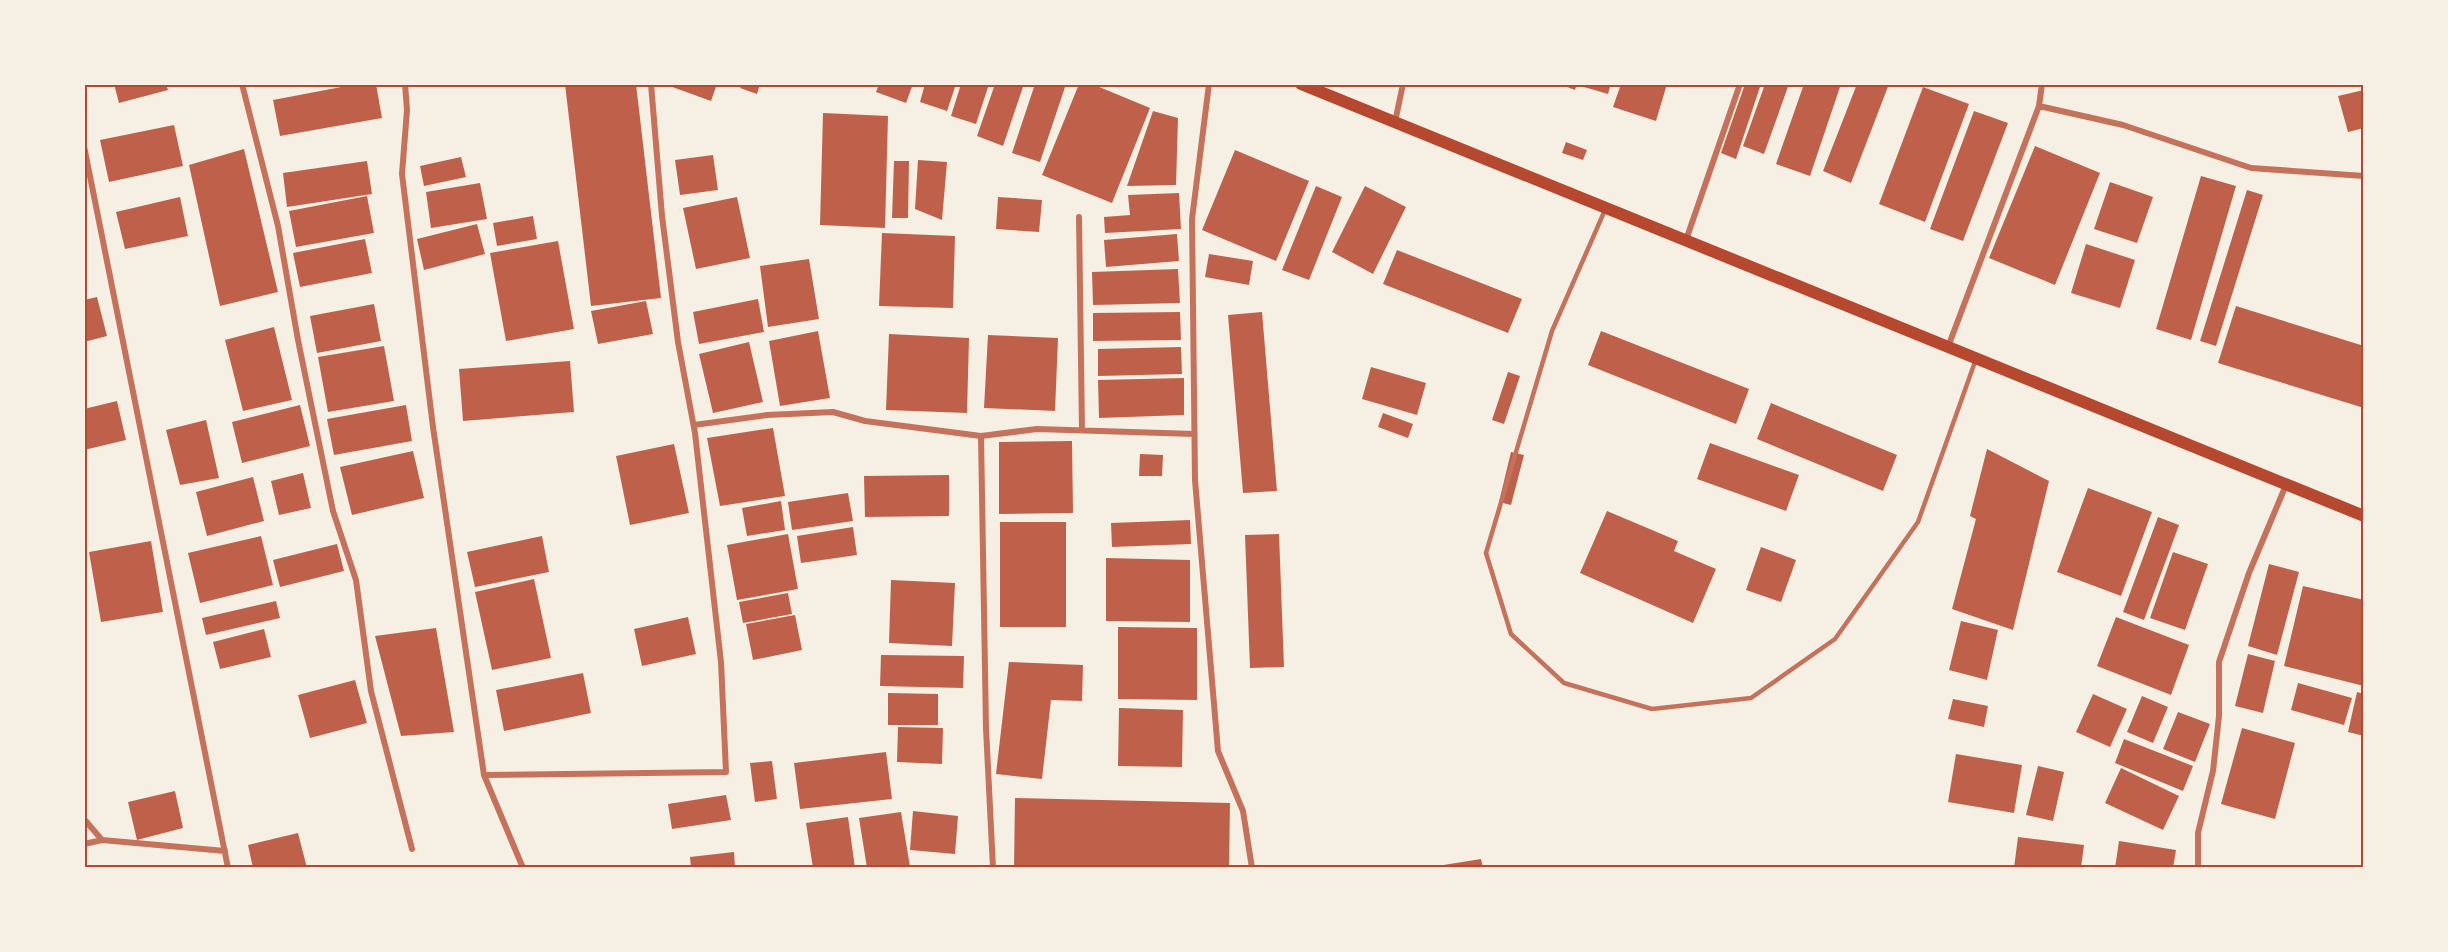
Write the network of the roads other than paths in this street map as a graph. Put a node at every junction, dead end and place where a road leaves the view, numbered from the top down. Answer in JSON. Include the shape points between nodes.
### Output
{"nodes":[{"id":1,"x":242,"y":84,"type":"edge"},
{"id":2,"x":405,"y":84,"type":"edge"},
{"id":3,"x":651,"y":84,"type":"edge"},
{"id":4,"x":1209,"y":84,"type":"edge"},
{"id":5,"x":1301,"y":84,"type":"edge"},
{"id":6,"x":1403,"y":84,"type":"edge"},
{"id":7,"x":1740,"y":84,"type":"edge"},
{"id":8,"x":2042,"y":84,"type":"edge"},
{"id":9,"x":2039,"y":106,"type":"junction"},
{"id":10,"x":1395,"y":122,"type":"junction"},
{"id":11,"x":84,"y":146,"type":"edge"},
{"id":12,"x":2364,"y":176,"type":"edge"},
{"id":13,"x":1606,"y":207,"type":"junction"},
{"id":14,"x":1079,"y":218,"type":"dead end"},
{"id":15,"x":1686,"y":240,"type":"junction"},
{"id":16,"x":1948,"y":347,"type":"junction"},
{"id":17,"x":1976,"y":359,"type":"junction"},
{"id":18,"x":694,"y":426,"type":"junction"},
{"id":19,"x":1082,"y":430,"type":"junction"},
{"id":20,"x":1194,"y":434,"type":"junction"},
{"id":21,"x":981,"y":436,"type":"junction"},
{"id":22,"x":2286,"y":484,"type":"junction"},
{"id":23,"x":2364,"y":516,"type":"edge"},
{"id":24,"x":484,"y":775,"type":"junction"},
{"id":25,"x":84,"y":819,"type":"edge"},
{"id":26,"x":102,"y":840,"type":"junction"},
{"id":27,"x":84,"y":844,"type":"edge"},
{"id":28,"x":412,"y":849,"type":"dead end"},
{"id":29,"x":225,"y":851,"type":"junction"},
{"id":30,"x":228,"y":868,"type":"edge"},
{"id":31,"x":523,"y":868,"type":"edge"},
{"id":32,"x":993,"y":868,"type":"edge"},
{"id":33,"x":1252,"y":868,"type":"edge"},
{"id":34,"x":2198,"y":868,"type":"edge"}],
"edges":[{"from":1,"to":28,"type":"street","via":[[278,226],[333,511],[356,580],[370,691]]},
{"from":2,"to":24,"type":"street","via":[[402,174],[433,427]]},
{"from":3,"to":18,"type":"street","via":[[662,216],[678,342]]},
{"from":4,"to":20,"type":"street","via":[[1192,219]]},
{"from":5,"to":10,"type":"main road"},
{"from":6,"to":10,"type":"street"},
{"from":7,"to":15,"type":"street"},
{"from":8,"to":9,"type":"street"},
{"from":9,"to":12,"type":"street","via":[[2122,125],[2251,168]]},
{"from":9,"to":16,"type":"street"},
{"from":10,"to":13,"type":"main road"},
{"from":11,"to":29,"type":"street"},
{"from":13,"to":15,"type":"main road"},
{"from":13,"to":17,"type":"lane","via":[[1552,331],[1486,553],[1510,634],[1564,683],[1652,709],[1751,698],[1835,639],[1918,522]]},
{"from":14,"to":19,"type":"street"},
{"from":15,"to":16,"type":"main road"},
{"from":16,"to":17,"type":"main road"},
{"from":17,"to":22,"type":"main road"},
{"from":18,"to":21,"type":"street","via":[[767,415],[833,412],[865,421]]},
{"from":18,"to":24,"type":"street","via":[[721,662],[726,772]]},
{"from":19,"to":20,"type":"street"},
{"from":19,"to":21,"type":"street","via":[[1037,429]]},
{"from":20,"to":33,"type":"street","via":[[1194,480],[1218,751],[1243,811]]},
{"from":21,"to":32,"type":"street","via":[[986,728]]},
{"from":22,"to":23,"type":"main road"},
{"from":22,"to":34,"type":"street","via":[[2249,573],[2219,662],[2219,716],[2213,771],[2198,833]]},
{"from":24,"to":31,"type":"street"},
{"from":25,"to":26,"type":"street"},
{"from":26,"to":27,"type":"street"},
{"from":26,"to":29,"type":"street"},
{"from":29,"to":30,"type":"street"}]}
